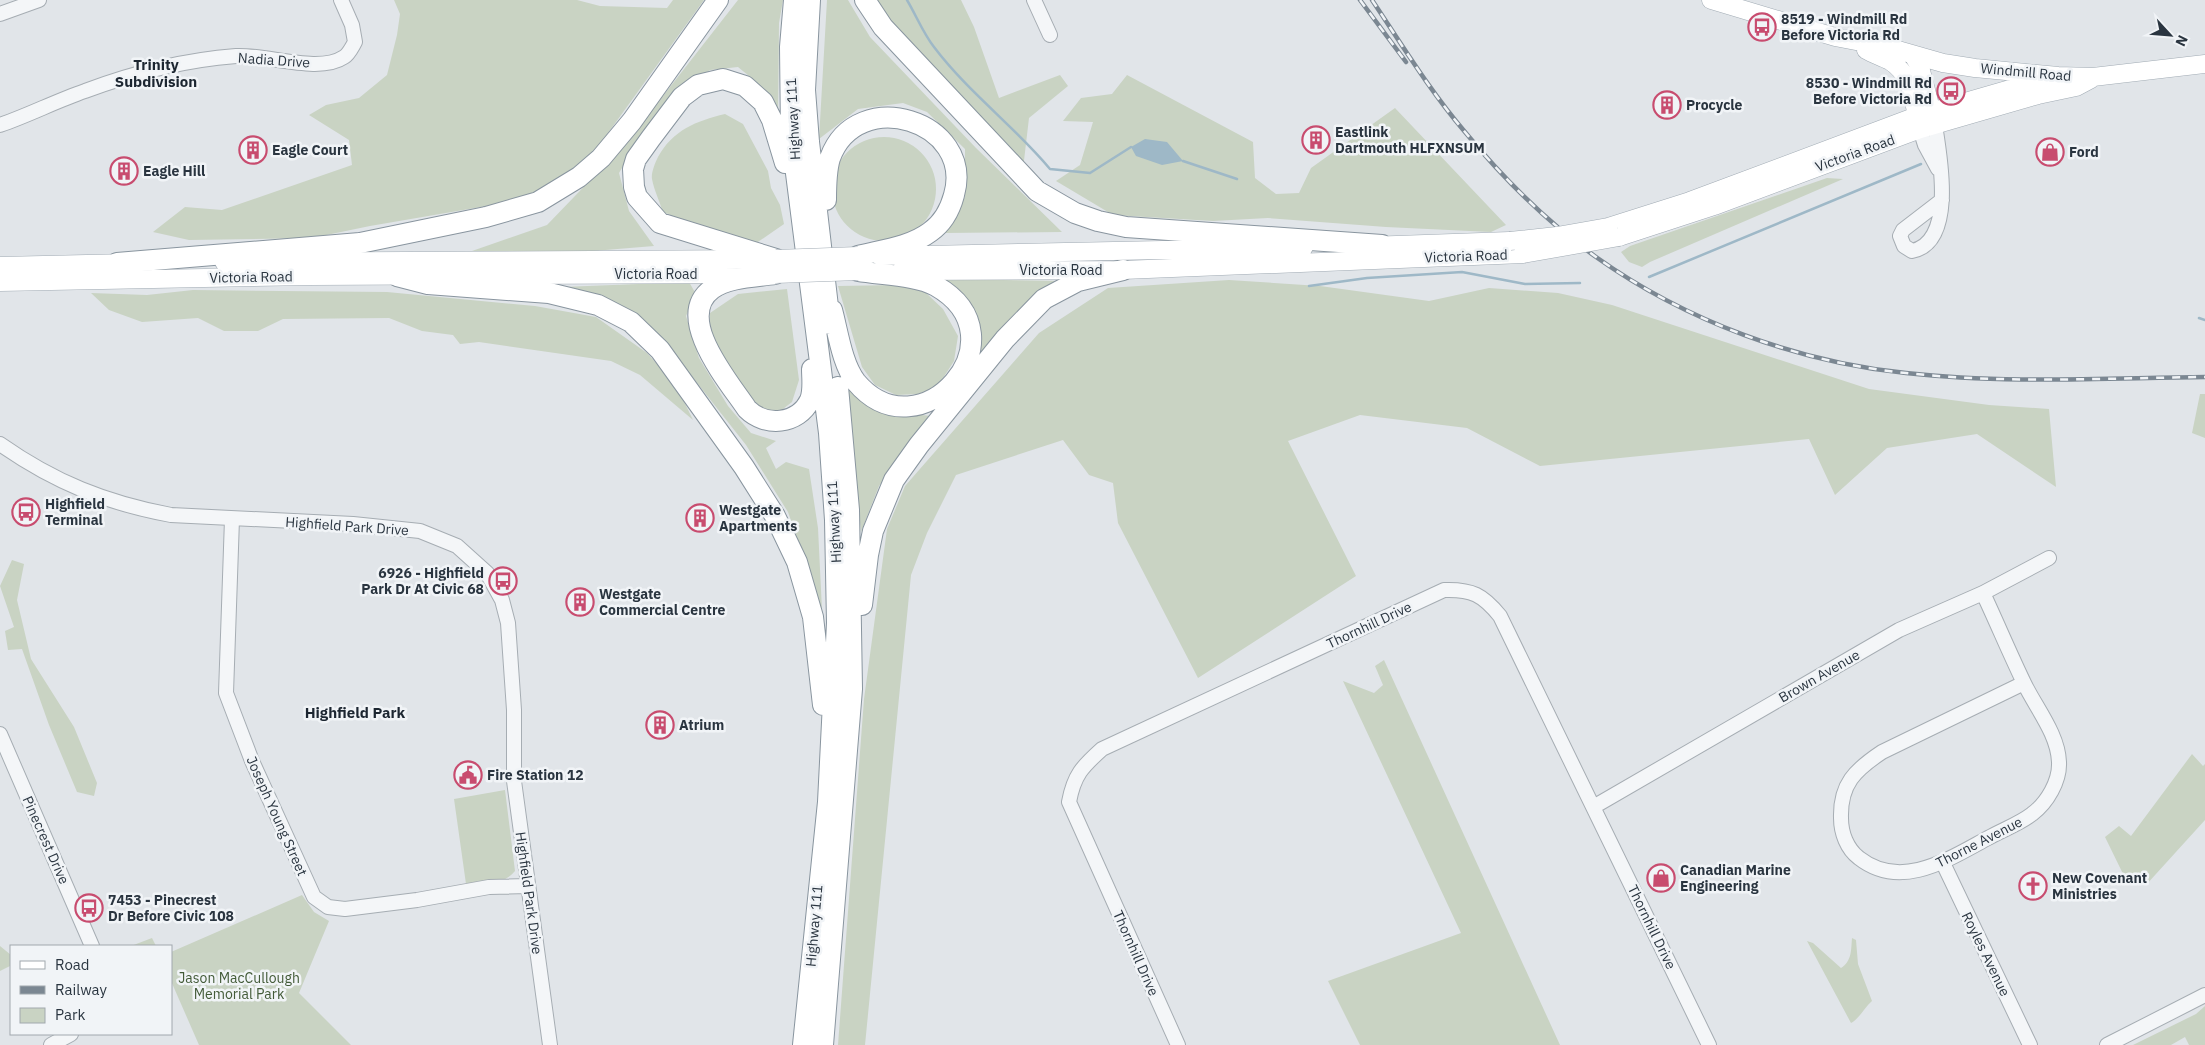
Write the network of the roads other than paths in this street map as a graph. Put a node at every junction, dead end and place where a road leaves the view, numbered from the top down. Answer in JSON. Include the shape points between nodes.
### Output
{"nodes":[{"id":1,"x":39,"y":0,"type":"edge"},
{"id":2,"x":342,"y":0,"type":"edge"},
{"id":3,"x":718,"y":0,"type":"edge"},
{"id":4,"x":794,"y":0,"type":"edge"},
{"id":5,"x":810,"y":0,"type":"edge"},
{"id":6,"x":865,"y":0,"type":"edge"},
{"id":7,"x":1034,"y":0,"type":"edge"},
{"id":8,"x":1711,"y":0,"type":"edge"},
{"id":9,"x":0,"y":14,"type":"edge"},
{"id":10,"x":1050,"y":35,"type":"dead end"},
{"id":11,"x":1849,"y":39,"type":"junction"},
{"id":12,"x":1913,"y":55,"type":"junction"},
{"id":13,"x":2205,"y":64,"type":"edge"},
{"id":14,"x":2058,"y":76,"type":"junction"},
{"id":15,"x":2093,"y":77,"type":"junction"},
{"id":16,"x":1925,"y":120,"type":"junction"},
{"id":17,"x":0,"y":125,"type":"edge"},
{"id":18,"x":1942,"y":200,"type":"dead end"},
{"id":19,"x":1613,"y":232,"type":"junction"},
{"id":20,"x":805,"y":238,"type":"junction"},
{"id":21,"x":1382,"y":245,"type":"junction"},
{"id":22,"x":117,"y":263,"type":"junction"},
{"id":23,"x":823,"y":264,"type":"junction"},
{"id":24,"x":858,"y":264,"type":"junction"},
{"id":25,"x":0,"y":266,"type":"edge"},
{"id":26,"x":776,"y":266,"type":"junction"},
{"id":27,"x":1123,"y":270,"type":"junction"},
{"id":28,"x":397,"y":276,"type":"junction"},
{"id":29,"x":0,"y":282,"type":"edge"},
{"id":30,"x":827,"y":295,"type":"junction"},
{"id":31,"x":815,"y":312,"type":"junction"},
{"id":32,"x":0,"y":444,"type":"edge"},
{"id":33,"x":232,"y":519,"type":"junction"},
{"id":34,"x":2049,"y":558,"type":"dead end"},
{"id":35,"x":1983,"y":593,"type":"junction"},
{"id":36,"x":2024,"y":683,"type":"junction"},
{"id":37,"x":852,"y":689,"type":"junction"},
{"id":38,"x":0,"y":734,"type":"edge"},
{"id":39,"x":828,"y":802,"type":"junction"},
{"id":40,"x":1595,"y":806,"type":"junction"},
{"id":41,"x":1942,"y":863,"type":"junction"},
{"id":42,"x":528,"y":886,"type":"junction"},
{"id":43,"x":92,"y":945,"type":"edge"},
{"id":44,"x":2205,"y":995,"type":"edge"},
{"id":45,"x":69,"y":1035,"type":"edge"},
{"id":46,"x":51,"y":1045,"type":"edge"},
{"id":47,"x":550,"y":1045,"type":"edge"},
{"id":48,"x":803,"y":1045,"type":"edge"},
{"id":49,"x":823,"y":1045,"type":"edge"},
{"id":50,"x":1178,"y":1045,"type":"edge"},
{"id":51,"x":1709,"y":1045,"type":"edge"},
{"id":52,"x":2030,"y":1045,"type":"edge"},
{"id":53,"x":2107,"y":1045,"type":"edge"}],
"edges":[{"from":1,"to":9,"type":"street"},
{"from":2,"to":17,"type":"street","name":"Nadia Drive","via":[[355,42],[346,56],[329,64],[238,56],[191,61],[92,88]]},
{"from":3,"to":22,"type":"highway","via":[[607,151],[579,177],[538,202],[486,217],[360,243]]},
{"from":4,"to":20,"type":"highway","name":"Highway 111","via":[[789,107]]},
{"from":5,"to":23,"type":"highway","name":"Highway 111","via":[[805,90]]},
{"from":6,"to":21,"type":"highway","via":[[883,27],[1020,175],[1048,198],[1075,213],[1126,226]]},
{"from":7,"to":10,"type":"street"},
{"from":8,"to":11,"type":"main road","name":"Windmill Road"},
{"from":11,"to":12,"type":"main road","name":"Windmill Road"},
{"from":11,"to":16,"type":"main road","name":"Windmill Road","via":[[1890,61],[1904,73]]},
{"from":12,"to":14,"type":"main road","name":"Windmill Road","via":[[1968,67]]},
{"from":12,"to":16,"type":"main road","via":[[1920,67]]},
{"from":13,"to":15,"type":"main road","name":"Windmill Road"},
{"from":14,"to":15,"type":"main road","name":"Windmill Road"},
{"from":14,"to":16,"type":"main road","name":"Victoria Road"},
{"from":15,"to":16,"type":"main road","name":"Victoria Road","via":[[2076,87]]},
{"from":16,"to":18,"type":"street","via":[[1941,174]]},
{"from":16,"to":19,"type":"main road","name":"Victoria Road","via":[[1714,206]]},
{"from":19,"to":21,"type":"main road","name":"Victoria Road","bridge":true,"via":[[1510,241]]},
{"from":19,"to":27,"type":"main road","name":"Victoria Road","bridge":true,"via":[[1523,254]]},
{"from":20,"to":26,"type":"highway","via":[[772,120],[759,96],[745,86],[723,79],[705,82],[690,90],[636,159],[633,169],[637,197],[660,223]]},
{"from":20,"to":31,"type":"highway","name":"Highway 111"},
{"from":21,"to":24,"type":"main road","name":"Victoria Road"},
{"from":22,"to":25,"type":"main road","name":"Victoria Road"},
{"from":22,"to":26,"type":"main road","name":"Victoria Road"},
{"from":23,"to":24,"type":"highway","via":[[827,172],[836,147],[858,124],[878,118],[899,118],[918,123],[936,135],[951,154],[956,190],[948,212],[941,223],[921,238]]},
{"from":23,"to":30,"type":"highway","name":"Highway 111"},
{"from":24,"to":26,"type":"main road","name":"Victoria Road","bridge":true},
{"from":24,"to":27,"type":"main road","name":"Victoria Road"},
{"from":24,"to":30,"type":"highway","via":[[925,281],[948,294],[964,313],[971,333],[970,355],[960,375],[945,393],[934,400],[910,406],[886,403],[870,394],[850,372]]},
{"from":26,"to":28,"type":"main road","name":"Victoria Road"},
{"from":26,"to":31,"type":"highway","via":[[719,285],[706,294],[697,311],[700,332],[752,415],[773,422],[788,419],[802,411],[810,400]]},
{"from":27,"to":37,"type":"highway","via":[[1078,281],[1044,299],[1005,339],[894,480],[873,531],[868,555]]},
{"from":28,"to":29,"type":"main road","name":"Victoria Road"},
{"from":28,"to":39,"type":"highway","via":[[428,284],[549,293],[598,305],[631,322],[660,350],[744,467],[775,516],[797,562],[813,616],[824,704],[822,779]]},
{"from":30,"to":37,"type":"highway","name":"Highway 111","via":[[849,510]]},
{"from":31,"to":39,"type":"highway","name":"Highway 111","via":[[829,433],[837,564]]},
{"from":32,"to":33,"type":"street","name":"Highfield Park Drive","via":[[70,486],[101,498],[171,515]]},
{"from":33,"to":42,"type":"street","name":"Highfield Park Drive","via":[[420,530],[457,546],[487,574],[502,600],[508,623],[514,710],[514,781]]},
{"from":33,"to":42,"type":"street","name":"Joseph Young Street","via":[[226,694],[252,761],[314,897],[328,907],[345,909],[489,887]]},
{"from":34,"to":35,"type":"street","name":"Brown Avenue"},
{"from":35,"to":36,"type":"street","name":"Thorne Avenue"},
{"from":35,"to":40,"type":"street","name":"Brown Avenue","via":[[1899,630]]},
{"from":36,"to":41,"type":"street","name":"Thorne Avenue","via":[[2057,746],[2059,764],[2055,784],[2046,800],[2032,814]]},
{"from":36,"to":41,"type":"street","name":"Thorne Avenue","via":[[1882,752],[1850,778],[1840,801],[1841,825],[1847,845],[1856,856],[1878,869],[1902,873]]},
{"from":37,"to":49,"type":"highway","name":"Highway 111"},
{"from":38,"to":43,"type":"street","name":"Pinecrest Drive"},
{"from":39,"to":48,"type":"highway","name":"Highway 111"},
{"from":40,"to":50,"type":"street","name":"Thornhill Drive","via":[[1500,616],[1486,598],[1458,590],[1444,590],[1102,749],[1081,768],[1072,785],[1069,802]]},
{"from":40,"to":51,"type":"street","name":"Thornhill Drive"},
{"from":41,"to":52,"type":"street","name":"Royles Avenue"},
{"from":42,"to":47,"type":"street","name":"Highfield Park Drive"},
{"from":44,"to":53,"type":"street"},
{"from":45,"to":46,"type":"street"}]}
